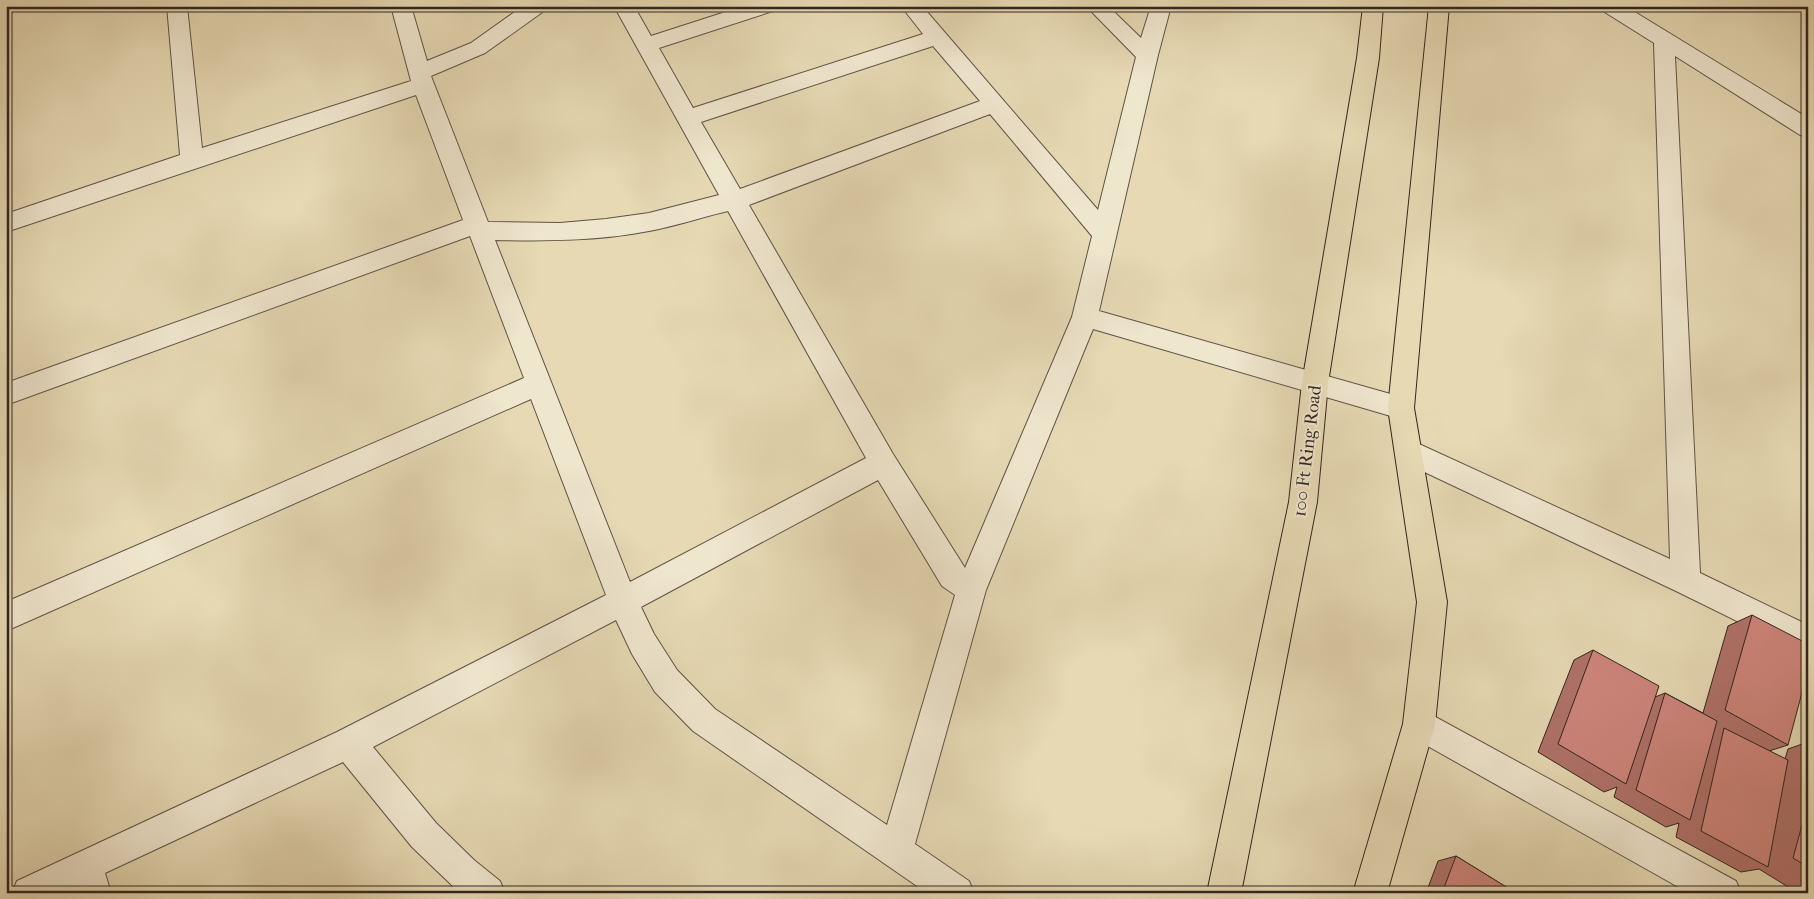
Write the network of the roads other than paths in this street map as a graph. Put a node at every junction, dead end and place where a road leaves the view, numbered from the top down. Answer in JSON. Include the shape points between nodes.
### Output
{"nodes":[{"id":1,"x":177,"y":6,"type":"edge"},
{"id":2,"x":401,"y":6,"type":"edge"},
{"id":3,"x":537,"y":6,"type":"edge"},
{"id":4,"x":624,"y":6,"type":"edge"},
{"id":5,"x":766,"y":6,"type":"edge"},
{"id":6,"x":911,"y":6,"type":"edge"},
{"id":7,"x":1096,"y":6,"type":"edge"},
{"id":8,"x":1160,"y":6,"type":"edge"},
{"id":9,"x":1373,"y":6,"type":"edge"},
{"id":10,"x":1439,"y":6,"type":"edge"},
{"id":11,"x":1610,"y":6,"type":"edge"},
{"id":12,"x":937,"y":37,"type":"junction"},
{"id":13,"x":1664,"y":39,"type":"junction"},
{"id":14,"x":646,"y":44,"type":"junction"},
{"id":15,"x":1147,"y":55,"type":"junction"},
{"id":16,"x":421,"y":79,"type":"junction"},
{"id":17,"x":994,"y":104,"type":"junction"},
{"id":18,"x":688,"y":118,"type":"junction"},
{"id":19,"x":1808,"y":129,"type":"edge"},
{"id":20,"x":192,"y":160,"type":"junction"},
{"id":21,"x":736,"y":200,"type":"junction"},
{"id":22,"x":6,"y":223,"type":"edge"},
{"id":23,"x":478,"y":227,"type":"junction"},
{"id":24,"x":1104,"y":233,"type":"junction"},
{"id":25,"x":1085,"y":317,"type":"junction"},
{"id":26,"x":540,"y":383,"type":"junction"},
{"id":27,"x":1316,"y":383,"type":"junction"},
{"id":28,"x":6,"y":394,"type":"edge"},
{"id":29,"x":1401,"y":408,"type":"junction"},
{"id":30,"x":1409,"y":452,"type":"junction"},
{"id":31,"x":883,"y":463,"type":"junction"},
{"id":32,"x":1686,"y":581,"type":"junction"},
{"id":33,"x":971,"y":590,"type":"junction"},
{"id":34,"x":623,"y":601,"type":"junction"},
{"id":35,"x":6,"y":617,"type":"edge"},
{"id":36,"x":1808,"y":642,"type":"edge"},
{"id":37,"x":1419,"y":724,"type":"junction"},
{"id":38,"x":348,"y":743,"type":"junction"},
{"id":39,"x":896,"y":852,"type":"junction"},
{"id":40,"x":89,"y":879,"type":"edge"},
{"id":41,"x":1719,"y":891,"type":"edge"},
{"id":42,"x":29,"y":893,"type":"edge"},
{"id":43,"x":488,"y":893,"type":"edge"},
{"id":44,"x":958,"y":893,"type":"edge"},
{"id":45,"x":1224,"y":893,"type":"edge"},
{"id":46,"x":1370,"y":893,"type":"edge"}],
"edges":[{"from":1,"to":20,"type":"street"},
{"from":2,"to":16,"type":"street"},
{"from":3,"to":16,"type":"street","via":[[478,48]]},
{"from":4,"to":14,"type":"street"},
{"from":5,"to":14,"type":"street"},
{"from":6,"to":12,"type":"street"},
{"from":7,"to":15,"type":"street"},
{"from":8,"to":15,"type":"street"},
{"from":9,"to":27,"type":"main road","name":"100 Ft Ring Road","via":[[1368,58]]},
{"from":10,"to":29,"type":"main road"},
{"from":11,"to":13,"type":"street"},
{"from":12,"to":17,"type":"street"},
{"from":12,"to":18,"type":"street"},
{"from":13,"to":19,"type":"street"},
{"from":13,"to":32,"type":"street"},
{"from":14,"to":18,"type":"street"},
{"from":15,"to":24,"type":"street"},
{"from":16,"to":20,"type":"street"},
{"from":16,"to":23,"type":"street"},
{"from":17,"to":21,"type":"street"},
{"from":17,"to":24,"type":"street"},
{"from":18,"to":21,"type":"street"},
{"from":20,"to":22,"type":"street"},
{"from":21,"to":23,"type":"street","via":[[649,222],[606,228],[560,232]]},
{"from":21,"to":31,"type":"street"},
{"from":23,"to":26,"type":"street"},
{"from":23,"to":28,"type":"street"},
{"from":24,"to":25,"type":"street"},
{"from":25,"to":27,"type":"street"},
{"from":25,"to":33,"type":"street"},
{"from":26,"to":34,"type":"street"},
{"from":26,"to":35,"type":"street"},
{"from":27,"to":29,"type":"street"},
{"from":27,"to":45,"type":"main road","name":"100 Ft Ring Road","via":[[1303,502]]},
{"from":29,"to":30,"type":"main road"},
{"from":30,"to":32,"type":"street"},
{"from":30,"to":37,"type":"main road","via":[[1432,602]]},
{"from":31,"to":33,"type":"street","via":[[952,576]]},
{"from":31,"to":34,"type":"street"},
{"from":32,"to":36,"type":"street"},
{"from":33,"to":39,"type":"street"},
{"from":34,"to":38,"type":"street"},
{"from":34,"to":39,"type":"street","via":[[643,644],[666,681],[704,720]]},
{"from":37,"to":41,"type":"street"},
{"from":37,"to":46,"type":"main road"},
{"from":38,"to":40,"type":"street"},
{"from":38,"to":43,"type":"street","via":[[424,835]]},
{"from":39,"to":44,"type":"street"},
{"from":40,"to":42,"type":"street"}]}
